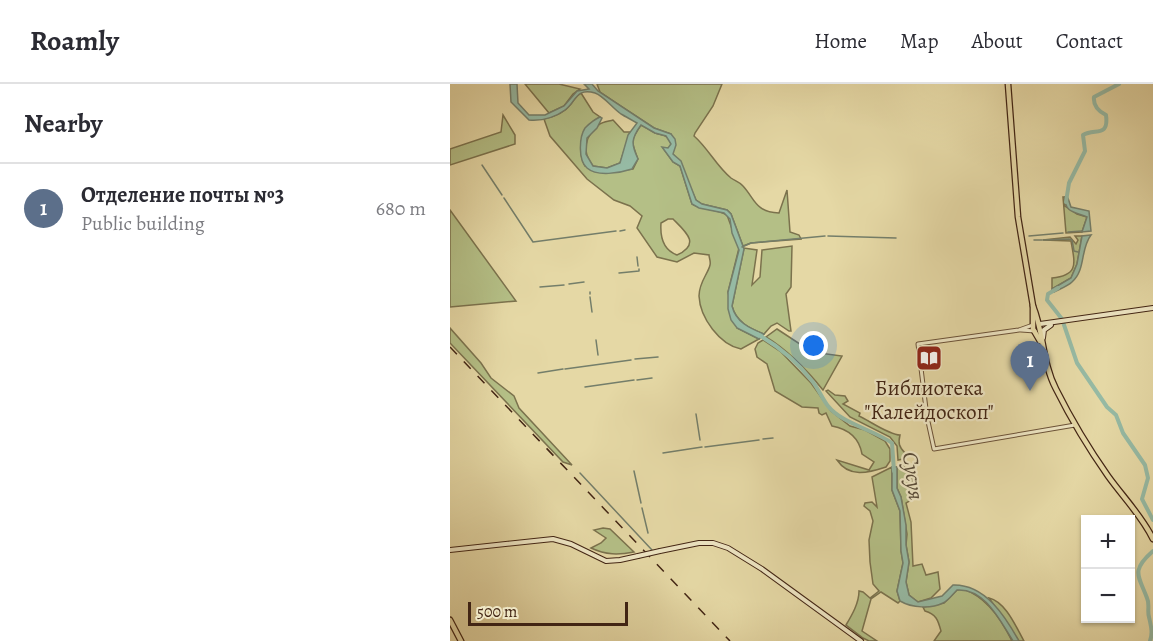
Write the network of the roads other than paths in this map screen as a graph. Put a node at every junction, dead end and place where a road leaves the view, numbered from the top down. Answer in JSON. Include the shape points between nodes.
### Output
{"nodes":[{"id":1,"x":1008,"y":84,"type":"edge"},
{"id":2,"x":1033,"y":306,"type":"junction"},
{"id":3,"x":1153,"y":308,"type":"edge"},
{"id":4,"x":1037,"y":317,"type":"junction"},
{"id":5,"x":1055,"y":323,"type":"junction"},
{"id":6,"x":1038,"y":328,"type":"junction"},
{"id":7,"x":1042,"y":346,"type":"junction"},
{"id":8,"x":1076,"y":425,"type":"junction"},
{"id":9,"x":1153,"y":539,"type":"edge"},
{"id":10,"x":450,"y":550,"type":"edge"},
{"id":11,"x":450,"y":620,"type":"edge"},
{"id":12,"x":461,"y":641,"type":"edge"},
{"id":13,"x":861,"y":641,"type":"edge"}],
"edges":[{"from":1,"to":2,"type":"main road","via":[[1015,179]]},
{"from":2,"to":4,"type":"main road"},
{"from":2,"to":6,"type":"main road"},
{"from":3,"to":5,"type":"main road"},
{"from":4,"to":5,"type":"main road","via":[[1044,323]]},
{"from":4,"to":6,"type":"main road"},
{"from":5,"to":6,"type":"main road"},
{"from":5,"to":7,"type":"main road","via":[[1044,330]]},
{"from":6,"to":7,"type":"main road"},
{"from":6,"to":8,"type":"street","via":[[918,344],[934,449]]},
{"from":7,"to":8,"type":"main road","via":[[1054,386]]},
{"from":8,"to":9,"type":"main road"},
{"from":10,"to":13,"type":"main road","bridge":true,"via":[[553,539],[606,561],[706,543],[728,548],[762,569]]},
{"from":11,"to":12,"type":"main road"}]}
